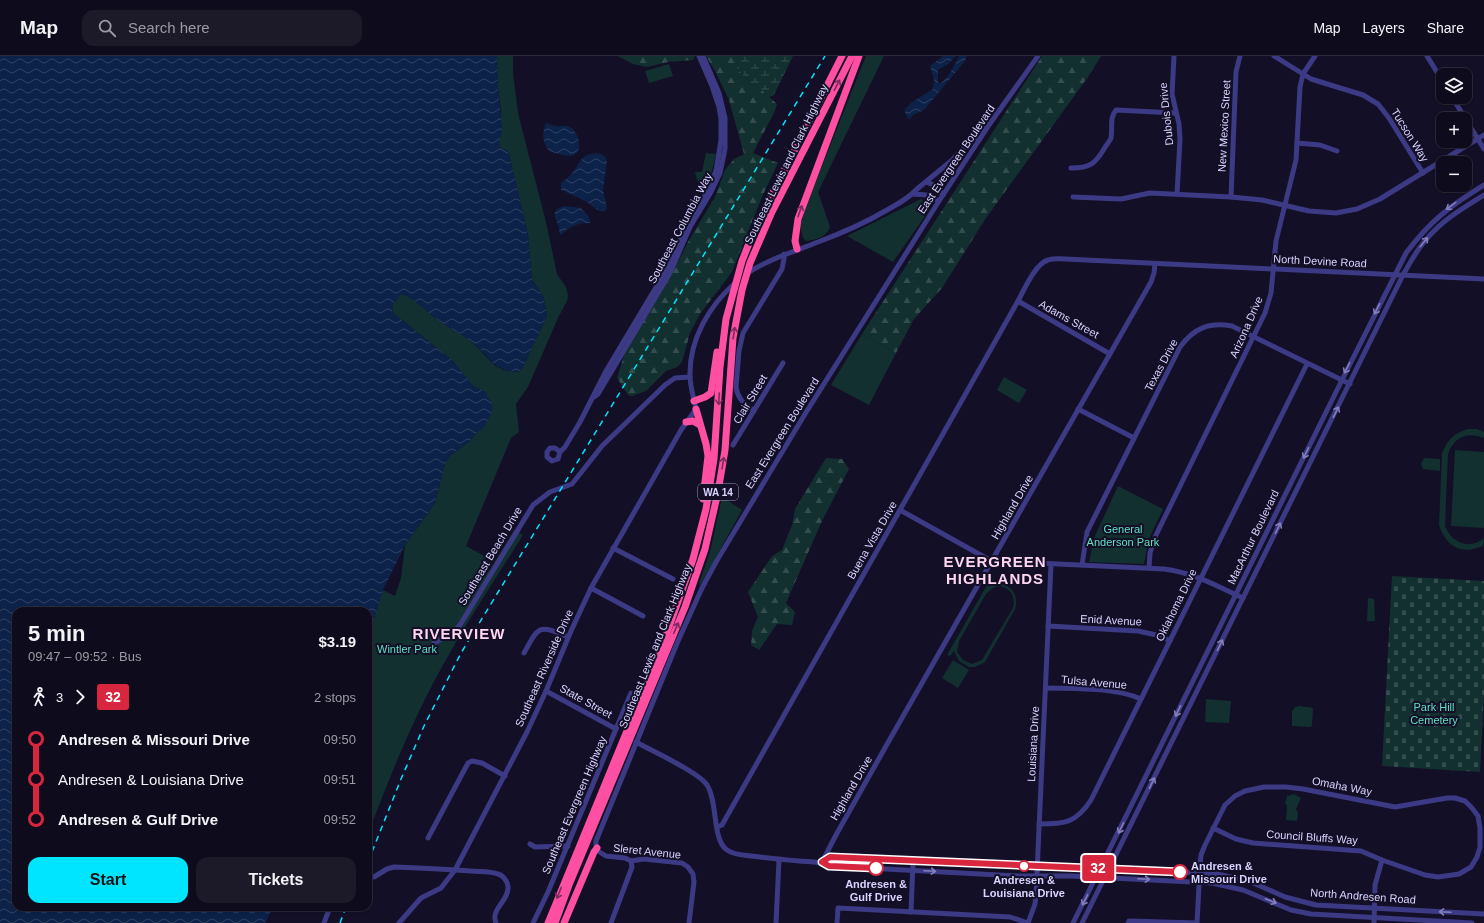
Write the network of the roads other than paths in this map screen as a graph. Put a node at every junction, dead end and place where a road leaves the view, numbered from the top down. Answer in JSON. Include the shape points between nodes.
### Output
{"nodes":[{"id":1,"x":699,"y":56,"type":"edge"},
{"id":2,"x":703,"y":56,"type":"edge"},
{"id":3,"x":842,"y":56,"type":"edge"},
{"id":4,"x":852,"y":56,"type":"edge"},
{"id":5,"x":859,"y":56,"type":"edge"},
{"id":6,"x":1038,"y":56,"type":"edge"},
{"id":7,"x":1174,"y":56,"type":"edge"},
{"id":8,"x":1240,"y":56,"type":"edge"},
{"id":9,"x":1274,"y":56,"type":"edge"},
{"id":10,"x":1315,"y":56,"type":"edge"},
{"id":11,"x":1427,"y":56,"type":"edge"},
{"id":12,"x":1436,"y":71,"type":"edge"},
{"id":13,"x":1303,"y":74,"type":"junction"},
{"id":14,"x":1456,"y":104,"type":"edge"},
{"id":15,"x":1175,"y":113,"type":"junction"},
{"id":16,"x":990,"y":125,"type":"junction"},
{"id":17,"x":1484,"y":135,"type":"edge"},
{"id":18,"x":1478,"y":139,"type":"junction"},
{"id":19,"x":1297,"y":142,"type":"junction"},
{"id":20,"x":1484,"y":149,"type":"edge"},
{"id":21,"x":1337,"y":151,"type":"dead end"},
{"id":22,"x":1071,"y":168,"type":"dead end"},
{"id":23,"x":1423,"y":174,"type":"junction"},
{"id":24,"x":926,"y":182,"type":"junction"},
{"id":25,"x":1484,"y":185,"type":"edge"},
{"id":26,"x":912,"y":194,"type":"junction"},
{"id":27,"x":1177,"y":194,"type":"junction"},
{"id":28,"x":1484,"y":194,"type":"edge"},
{"id":29,"x":943,"y":195,"type":"junction"},
{"id":30,"x":1073,"y":197,"type":"dead end"},
{"id":31,"x":1231,"y":197,"type":"junction"},
{"id":32,"x":939,"y":200,"type":"junction"},
{"id":33,"x":1285,"y":206,"type":"junction"},
{"id":34,"x":797,"y":249,"type":"junction"},
{"id":35,"x":784,"y":254,"type":"junction"},
{"id":36,"x":1043,"y":262,"type":"joint"},
{"id":37,"x":1156,"y":264,"type":"junction"},
{"id":38,"x":1273,"y":268,"type":"junction"},
{"id":39,"x":1395,"y":275,"type":"junction"},
{"id":40,"x":1403,"y":275,"type":"junction"},
{"id":41,"x":1484,"y":279,"type":"edge"},
{"id":42,"x":1018,"y":301,"type":"junction"},
{"id":43,"x":726,"y":319,"type":"junction"},
{"id":44,"x":1254,"y":336,"type":"junction"},
{"id":45,"x":1110,"y":354,"type":"junction"},
{"id":46,"x":783,"y":363,"type":"dead end"},
{"id":47,"x":1307,"y":364,"type":"junction"},
{"id":48,"x":690,"y":377,"type":"junction"},
{"id":49,"x":1342,"y":380,"type":"junction"},
{"id":50,"x":1350,"y":384,"type":"junction"},
{"id":51,"x":594,"y":397,"type":"junction"},
{"id":52,"x":694,"y":401,"type":"junction"},
{"id":53,"x":696,"y":409,"type":"junction"},
{"id":54,"x":1078,"y":409,"type":"junction"},
{"id":55,"x":754,"y":411,"type":"junction"},
{"id":56,"x":686,"y":422,"type":"junction"},
{"id":57,"x":700,"y":425,"type":"junction"},
{"id":58,"x":1134,"y":438,"type":"junction"},
{"id":59,"x":733,"y":445,"type":"dead end"},
{"id":60,"x":560,"y":452,"type":"dead end"},
{"id":61,"x":900,"y":510,"type":"junction"},
{"id":62,"x":700,"y":535,"type":"junction"},
{"id":63,"x":613,"y":548,"type":"junction"},
{"id":64,"x":992,"y":561,"type":"junction"},
{"id":65,"x":1051,"y":564,"type":"junction"},
{"id":66,"x":1082,"y":565,"type":"junction"},
{"id":67,"x":1149,"y":568,"type":"junction"},
{"id":68,"x":1200,"y":578,"type":"junction"},
{"id":69,"x":673,"y":579,"type":"dead end"},
{"id":70,"x":591,"y":588,"type":"junction"},
{"id":71,"x":1236,"y":595,"type":"junction"},
{"id":72,"x":1243,"y":598,"type":"junction"},
{"id":73,"x":643,"y":616,"type":"dead end"},
{"id":74,"x":1048,"y":626,"type":"junction"},
{"id":75,"x":568,"y":637,"type":"junction"},
{"id":76,"x":1170,"y":641,"type":"junction"},
{"id":77,"x":434,"y":643,"type":"dead end"},
{"id":78,"x":524,"y":653,"type":"dead end"},
{"id":79,"x":1046,"y":688,"type":"junction"},
{"id":80,"x":546,"y":691,"type":"junction"},
{"id":81,"x":632,"y":693,"type":"dead end"},
{"id":82,"x":1141,"y":698,"type":"junction"},
{"id":83,"x":616,"y":729,"type":"junction"},
{"id":84,"x":636,"y":742,"type":"junction"},
{"id":85,"x":505,"y":776,"type":"junction"},
{"id":86,"x":1478,"y":816,"type":"joint"},
{"id":87,"x":1039,"y":824,"type":"junction"},
{"id":88,"x":717,"y":827,"type":"junction"},
{"id":89,"x":1213,"y":828,"type":"junction"},
{"id":90,"x":428,"y":838,"type":"dead end"},
{"id":91,"x":530,"y":844,"type":"dead end"},
{"id":92,"x":568,"y":846,"type":"junction"},
{"id":93,"x":597,"y":848,"type":"junction"},
{"id":94,"x":779,"y":860,"type":"junction"},
{"id":95,"x":1382,"y":860,"type":"junction"},
{"id":96,"x":631,"y":861,"type":"junction"},
{"id":97,"x":822,"y":862,"type":"junction"},
{"id":98,"x":913,"y":862,"type":"junction"},
{"id":99,"x":1037,"y":866,"type":"junction"},
{"id":100,"x":1101,"y":868,"type":"junction"},
{"id":101,"x":1110,"y":868,"type":"junction"},
{"id":102,"x":455,"y":870,"type":"junction"},
{"id":103,"x":913,"y":870,"type":"junction"},
{"id":104,"x":1200,"y":873,"type":"junction"},
{"id":105,"x":1037,"y":875,"type":"junction"},
{"id":106,"x":372,"y":876,"type":"edge"},
{"id":107,"x":1096,"y":877,"type":"junction"},
{"id":108,"x":1105,"y":878,"type":"junction"},
{"id":109,"x":1199,"y":882,"type":"junction"},
{"id":110,"x":1374,"y":909,"type":"junction"},
{"id":111,"x":328,"y":911,"type":"edge"},
{"id":112,"x":911,"y":912,"type":"junction"},
{"id":113,"x":1484,"y":914,"type":"edge"},
{"id":114,"x":1374,"y":921,"type":"edge"},
{"id":115,"x":1128,"y":922,"type":"edge"},
{"id":116,"x":324,"y":923,"type":"edge"},
{"id":117,"x":399,"y":923,"type":"edge"},
{"id":118,"x":496,"y":923,"type":"edge"},
{"id":119,"x":533,"y":923,"type":"edge"},
{"id":120,"x":548,"y":923,"type":"edge"},
{"id":121,"x":555,"y":923,"type":"edge"},
{"id":122,"x":564,"y":923,"type":"edge"},
{"id":123,"x":611,"y":923,"type":"edge"},
{"id":124,"x":689,"y":923,"type":"edge"},
{"id":125,"x":776,"y":923,"type":"edge"},
{"id":126,"x":837,"y":923,"type":"edge"},
{"id":127,"x":1028,"y":923,"type":"edge"},
{"id":128,"x":1074,"y":923,"type":"edge"},
{"id":129,"x":1082,"y":923,"type":"edge"},
{"id":130,"x":1197,"y":923,"type":"edge"},
{"id":131,"x":1472,"y":923,"type":"edge"}],
"edges":[{"from":1,"to":51,"type":"street","name":"Southeast Columbia Way","via":[[719,107],[721,140],[718,164],[667,269]]},
{"from":2,"to":51,"type":"street","name":"Southeast Columbia Way","via":[[724,110],[726,139],[720,173],[690,227],[670,273]]},
{"from":3,"to":43,"type":"highway","name":"Southeast Lewis and Clark Highway","number":"WA 14","via":[[753,233],[736,276]]},
{"from":121,"to":4,"type":"highway","name":"Southeast Lewis and Clark Highway","number":"WA 14","one_way":true,"via":[[685,607],[705,549],[725,450],[733,338],[750,263],[771,214]]},
{"from":34,"to":5,"type":"highway","one_way":true,"via":[[795,241],[798,219]]},
{"from":6,"to":16,"type":"street","name":"East Evergreen Boulevard"},
{"from":7,"to":15,"type":"street","name":"Dubois Drive","via":[[1172,94]]},
{"from":8,"to":31,"type":"street","name":"New Mexico Street","via":[[1236,72]]},
{"from":9,"to":13,"type":"street","name":"Tucson Way"},
{"from":10,"to":13,"type":"street","name":"Arizona Drive"},
{"from":11,"to":12,"type":"street"},
{"from":13,"to":19,"type":"street","name":"Arizona Drive"},
{"from":13,"to":23,"type":"street","name":"Tucson Way","via":[[1320,83],[1363,95],[1378,104]]},
{"from":14,"to":18,"type":"street"},
{"from":15,"to":22,"type":"street","via":[[1116,110],[1112,115],[1111,138],[1094,164]]},
{"from":15,"to":27,"type":"street","name":"Dubois Drive","via":[[1180,139]]},
{"from":16,"to":24,"type":"street"},
{"from":16,"to":29,"type":"street","name":"East Evergreen Boulevard"},
{"from":17,"to":18,"type":"street"},
{"from":18,"to":20,"type":"street"},
{"from":18,"to":23,"type":"street"},
{"from":19,"to":21,"type":"street","via":[[1320,145]]},
{"from":19,"to":33,"type":"street","name":"Arizona Drive","via":[[1295,168]]},
{"from":23,"to":33,"type":"street","via":[[1357,209],[1322,213]]},
{"from":24,"to":26,"type":"street"},
{"from":24,"to":29,"type":"street","via":[[937,186]]},
{"from":25,"to":39,"type":"street","name":"MacArthur Boulevard","one_way":true,"via":[[1431,223],[1406,253]]},
{"from":26,"to":32,"type":"street","via":[[927,195]]},
{"from":26,"to":34,"type":"street","via":[[851,229]]},
{"from":27,"to":30,"type":"street","via":[[1150,194],[1121,199]]},
{"from":27,"to":31,"type":"street"},
{"from":40,"to":28,"type":"street","name":"MacArthur Boulevard","one_way":true,"via":[[1427,238],[1453,215]]},
{"from":29,"to":32,"type":"street","name":"East Evergreen Boulevard"},
{"from":31,"to":33,"type":"street","via":[[1251,198]]},
{"from":32,"to":84,"type":"street","name":"East Evergreen Boulevard","via":[[716,562],[693,608]]},
{"from":33,"to":38,"type":"street","name":"Arizona Drive","via":[[1276,241]]},
{"from":34,"to":35,"type":"street"},
{"from":35,"to":48,"type":"street","via":[[742,277],[719,301],[704,322],[695,342],[690,360]]},
{"from":35,"to":55,"type":"street","via":[[782,269],[740,341],[737,393],[745,405]]},
{"from":36,"to":37,"type":"street","name":"North Devine Road","via":[[1065,259]]},
{"from":36,"to":42,"type":"street","name":"Buena Vista Drive"},
{"from":37,"to":38,"type":"street","name":"North Devine Road"},
{"from":37,"to":45,"type":"street","name":"Highland Drive","via":[[1151,282]]},
{"from":38,"to":39,"type":"street","name":"North Devine Road"},
{"from":38,"to":44,"type":"street","name":"Arizona Drive","via":[[1271,293]]},
{"from":39,"to":40,"type":"street","name":"North Devine Road"},
{"from":39,"to":49,"type":"street","name":"MacArthur Boulevard","one_way":true},
{"from":40,"to":41,"type":"street","name":"North Devine Road"},
{"from":40,"to":50,"type":"street","name":"MacArthur Boulevard"},
{"from":42,"to":45,"type":"street","name":"Adams Street"},
{"from":42,"to":61,"type":"street","name":"Buena Vista Drive"},
{"from":43,"to":52,"type":"highway","via":[[717,352],[711,392]]},
{"from":43,"to":62,"type":"highway","name":"Southeast Lewis and Clark Highway","number":"WA 14","one_way":true,"via":[[714,459]]},
{"from":44,"to":47,"type":"street","name":"Texas Drive"},
{"from":44,"to":58,"type":"street","name":"Texas Drive","via":[[1232,326],[1220,324],[1196,330],[1180,347]]},
{"from":44,"to":67,"type":"street","name":"Arizona Drive","via":[[1156,535],[1150,553]]},
{"from":45,"to":54,"type":"street","name":"Highland Drive"},
{"from":46,"to":55,"type":"street","name":"Clair Street"},
{"from":47,"to":49,"type":"street","name":"Texas Drive"},
{"from":47,"to":68,"type":"street","name":"Oklahoma Drive"},
{"from":48,"to":52,"type":"street"},
{"from":48,"to":77,"type":"street","name":"Southeast Beach Drive","via":[[675,378],[665,385],[602,446],[572,484],[550,492],[533,505],[460,625],[454,632]]},
{"from":49,"to":50,"type":"street","name":"Texas Drive"},
{"from":49,"to":71,"type":"street","name":"MacArthur Boulevard","one_way":true},
{"from":72,"to":50,"type":"street","name":"MacArthur Boulevard","one_way":true},
{"from":51,"to":60,"type":"street","name":"Southeast Columbia Way"},
{"from":52,"to":53,"type":"street"},
{"from":53,"to":56,"type":"street","name":"Southeast Riverside Drive"},
{"from":53,"to":57,"type":"highway"},
{"from":54,"to":58,"type":"street"},
{"from":54,"to":64,"type":"street","name":"Highland Drive"},
{"from":55,"to":59,"type":"street","name":"Clair Street"},
{"from":56,"to":57,"type":"highway","via":[[693,421]]},
{"from":56,"to":63,"type":"street","name":"Southeast Riverside Drive"},
{"from":57,"to":62,"type":"highway","via":[[708,456]]},
{"from":58,"to":66,"type":"street","name":"Texas Drive","via":[[1087,532]]},
{"from":61,"to":64,"type":"street"},
{"from":61,"to":88,"type":"street","name":"Buena Vista Drive","via":[[722,825]]},
{"from":62,"to":120,"type":"highway","name":"Southeast Lewis and Clark Highway","number":"WA 14","one_way":true,"via":[[664,641]]},
{"from":63,"to":69,"type":"street"},
{"from":63,"to":70,"type":"street","name":"Southeast Riverside Drive"},
{"from":64,"to":65,"type":"street"},
{"from":64,"to":97,"type":"street","name":"Highland Drive"},
{"from":65,"to":66,"type":"street"},
{"from":65,"to":74,"type":"street","name":"Louisiana Drive"},
{"from":66,"to":67,"type":"street"},
{"from":67,"to":68,"type":"street","via":[[1181,571]]},
{"from":68,"to":71,"type":"street"},
{"from":68,"to":76,"type":"street","name":"Oklahoma Drive"},
{"from":70,"to":73,"type":"street"},
{"from":70,"to":75,"type":"street","name":"Southeast Riverside Drive"},
{"from":71,"to":72,"type":"street"},
{"from":71,"to":100,"type":"street","name":"MacArthur Boulevard","one_way":true},
{"from":101,"to":72,"type":"street","name":"MacArthur Boulevard","one_way":true},
{"from":74,"to":76,"type":"street","name":"Enid Avenue","via":[[1138,630]]},
{"from":74,"to":79,"type":"street","name":"Louisiana Drive"},
{"from":75,"to":78,"type":"street","via":[[549,629],[541,629],[533,636]]},
{"from":75,"to":80,"type":"street","name":"Southeast Riverside Drive"},
{"from":76,"to":82,"type":"street","name":"Oklahoma Drive"},
{"from":79,"to":82,"type":"street","name":"Tulsa Avenue","via":[[1114,691]]},
{"from":79,"to":87,"type":"street","name":"Louisiana Drive"},
{"from":80,"to":83,"type":"street","name":"State Street"},
{"from":80,"to":85,"type":"street","name":"Southeast Riverside Drive"},
{"from":81,"to":83,"type":"street","name":"Southeast Evergreen Highway"},
{"from":82,"to":87,"type":"street","name":"Oklahoma Drive","via":[[1085,810],[1069,822]]},
{"from":83,"to":92,"type":"street","name":"Southeast Evergreen Highway"},
{"from":84,"to":88,"type":"street","via":[[694,774],[706,784],[714,804]]},
{"from":84,"to":93,"type":"street","name":"East Evergreen Boulevard","via":[[596,841]]},
{"from":85,"to":90,"type":"street","via":[[482,763],[468,763]]},
{"from":85,"to":102,"type":"street","name":"Southeast Riverside Drive"},
{"from":86,"to":89,"type":"street","name":"Omaha Way","via":[[1465,801],[1455,798],[1395,807],[1303,789],[1264,787],[1235,796],[1225,805]]},
{"from":86,"to":95,"type":"street","name":"Council Bluffs Way","via":[[1480,840],[1477,857],[1471,867],[1459,874],[1438,877],[1425,875]]},
{"from":87,"to":99,"type":"street","name":"Louisiana Drive"},
{"from":88,"to":94,"type":"street","via":[[719,840],[726,850],[741,855]]},
{"from":89,"to":95,"type":"street","name":"Council Bluffs Way","via":[[1253,843],[1351,849]]},
{"from":89,"to":104,"type":"street","name":"Omaha Way","via":[[1204,845]]},
{"from":91,"to":92,"type":"street"},
{"from":92,"to":119,"type":"street","name":"Southeast Evergreen Highway"},
{"from":93,"to":96,"type":"street","name":"Sleret Avenue","via":[[604,855]]},
{"from":93,"to":122,"type":"highway"},
{"from":94,"to":97,"type":"street"},
{"from":94,"to":125,"type":"street"},
{"from":95,"to":110,"type":"street"},
{"from":96,"to":123,"type":"street","via":[[632,867]]},
{"from":96,"to":124,"type":"street","name":"Sleret Avenue","via":[[644,859],[682,863],[688,867],[693,874],[694,882]]},
{"from":97,"to":98,"type":"street","name":"North Andresen Road","via":[[830,857]]},
{"from":97,"to":103,"type":"street","name":"North Andresen Road","via":[[829,866]]},
{"from":98,"to":99,"type":"street","name":"North Andresen Road"},
{"from":98,"to":103,"type":"street"},
{"from":99,"to":100,"type":"street","name":"North Andresen Road"},
{"from":99,"to":105,"type":"street","name":"Louisiana Drive"},
{"from":100,"to":101,"type":"street","name":"North Andresen Road"},
{"from":100,"to":107,"type":"street","name":"MacArthur Boulevard"},
{"from":101,"to":104,"type":"street","name":"North Andresen Road"},
{"from":101,"to":108,"type":"street","name":"MacArthur Boulevard"},
{"from":102,"to":106,"type":"street","via":[[394,868]]},
{"from":102,"to":117,"type":"street","name":"Southeast Riverside Drive","via":[[441,888],[421,898]]},
{"from":102,"to":118,"type":"street","via":[[498,874],[506,879],[509,889],[494,914]]},
{"from":103,"to":105,"type":"street","name":"North Andresen Road","one_way":true},
{"from":103,"to":112,"type":"street"},
{"from":104,"to":109,"type":"street","name":"Omaha Way"},
{"from":104,"to":110,"type":"street","name":"North Andresen Road","via":[[1233,877],[1285,897],[1314,904]]},
{"from":105,"to":107,"type":"street","name":"North Andresen Road"},
{"from":105,"to":127,"type":"street","name":"Louisiana Drive","via":[[1035,904]]},
{"from":107,"to":108,"type":"street","name":"North Andresen Road"},
{"from":107,"to":128,"type":"street","name":"MacArthur Boulevard","one_way":true},
{"from":108,"to":109,"type":"street","name":"North Andresen Road","one_way":true},
{"from":108,"to":129,"type":"street","name":"MacArthur Boulevard"},
{"from":109,"to":114,"type":"street","name":"North Andresen Road","one_way":true,"via":[[1244,890],[1291,910]]},
{"from":109,"to":130,"type":"street","name":"Omaha Way"},
{"from":113,"to":110,"type":"street","name":"North Andresen Road","one_way":true},
{"from":110,"to":114,"type":"street"},
{"from":111,"to":116,"type":"street"},
{"from":112,"to":126,"type":"street","via":[[838,908]]},
{"from":112,"to":127,"type":"street","via":[[1010,917]]},
{"from":114,"to":131,"type":"street","name":"North Andresen Road"},
{"from":115,"to":130,"type":"street"}]}
